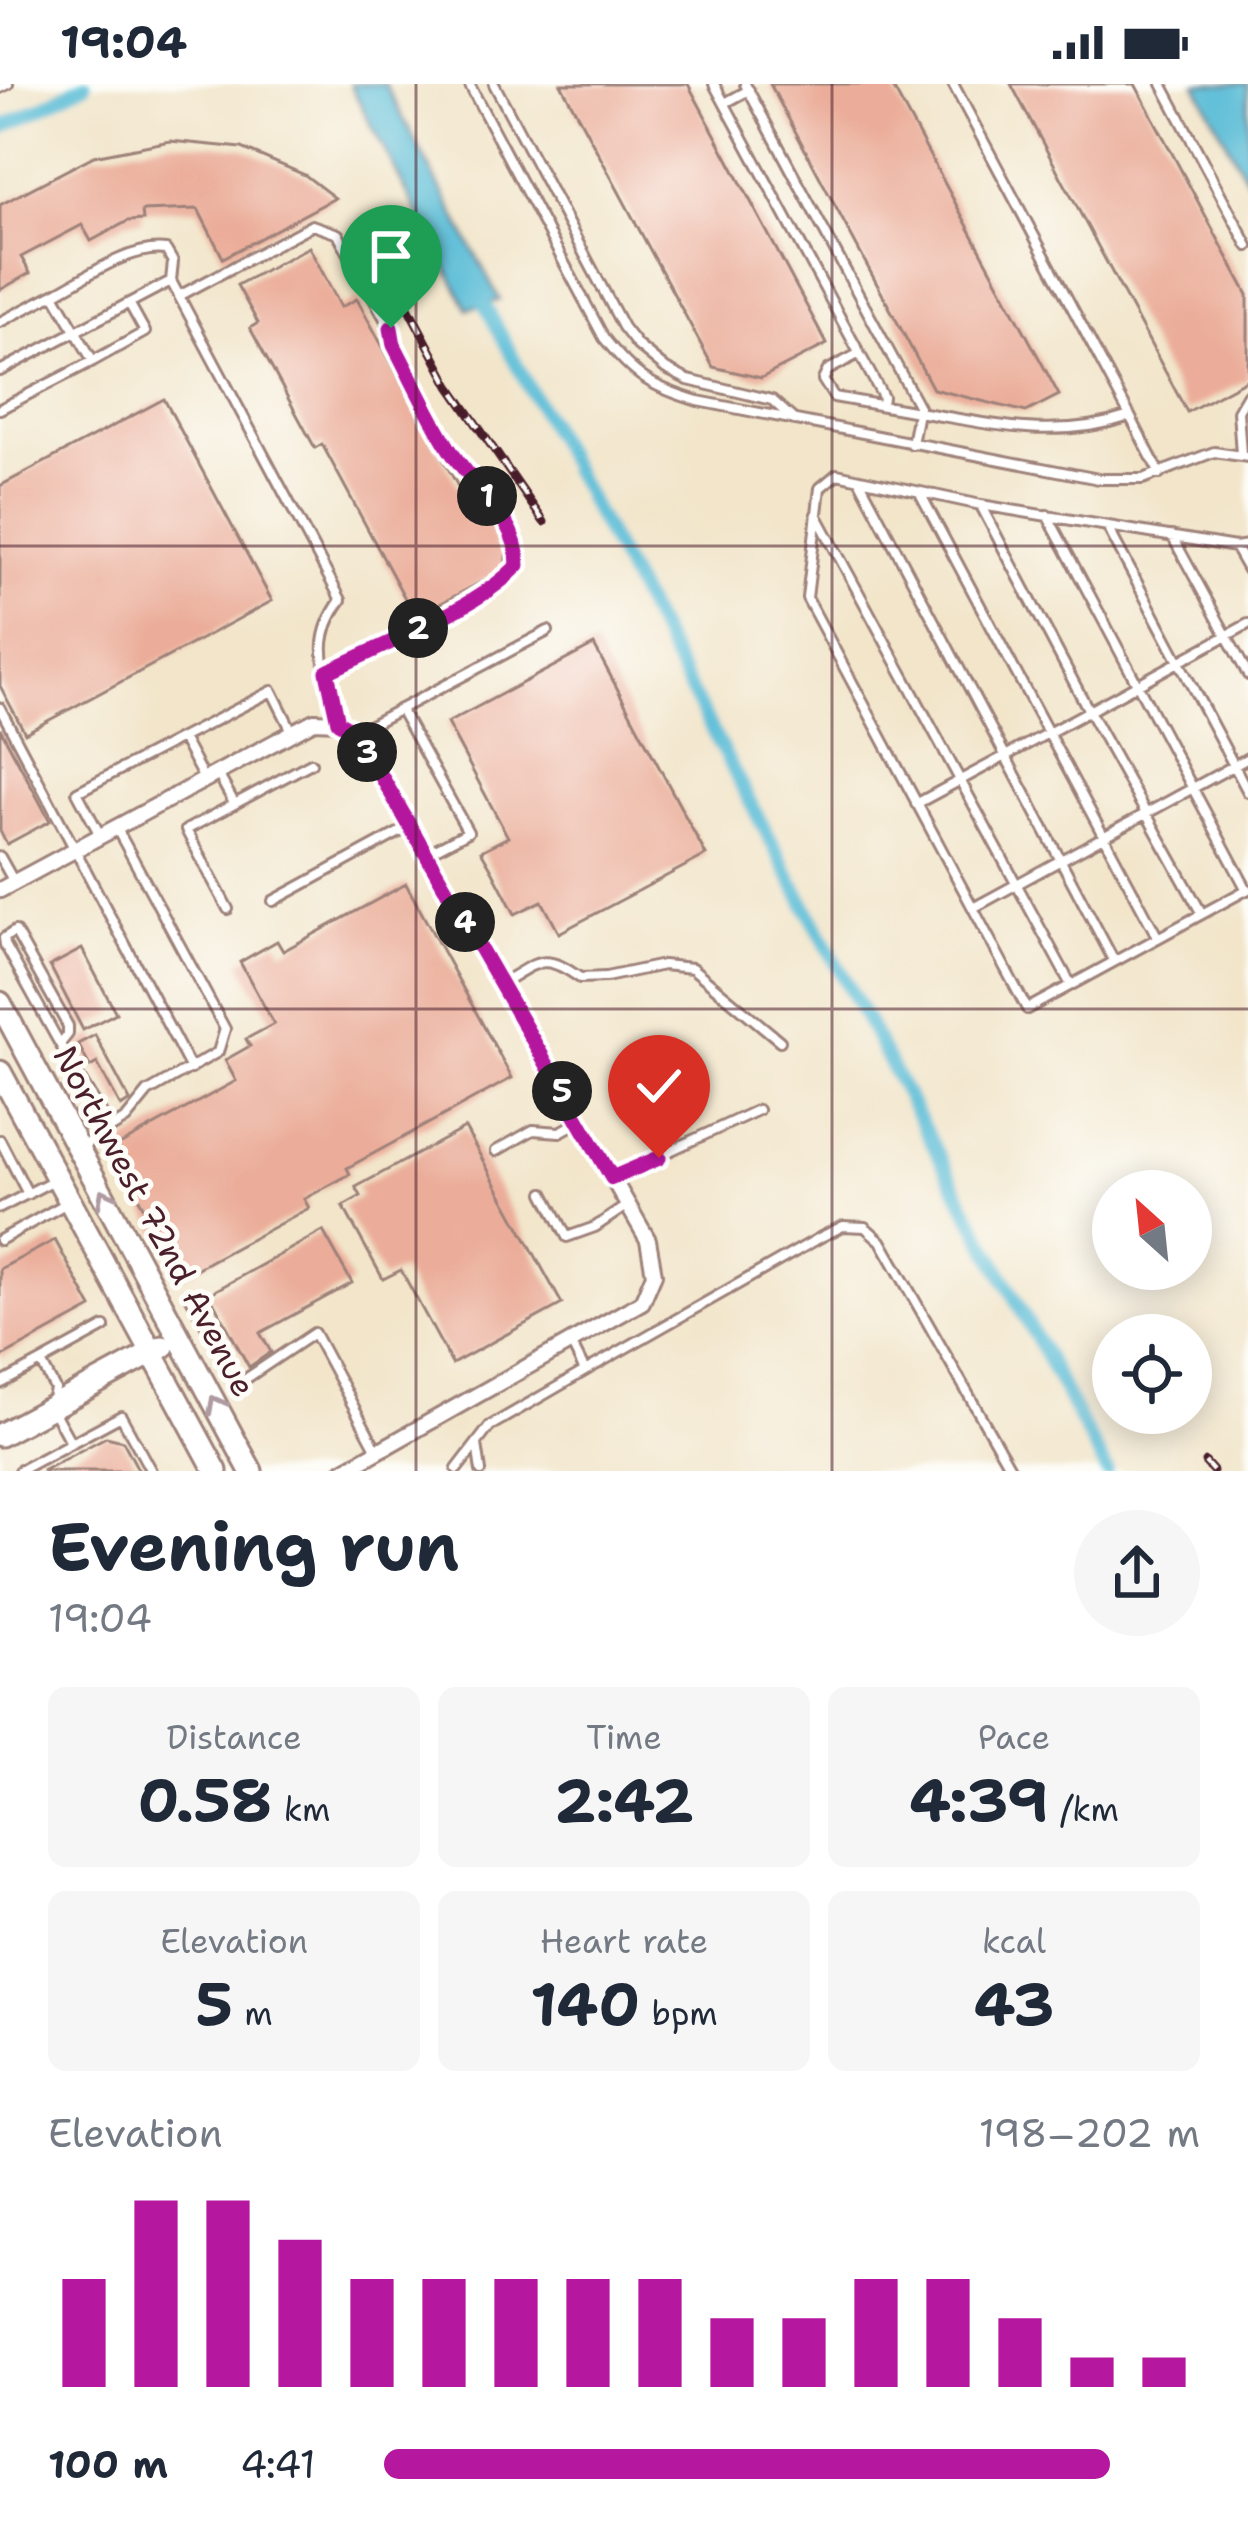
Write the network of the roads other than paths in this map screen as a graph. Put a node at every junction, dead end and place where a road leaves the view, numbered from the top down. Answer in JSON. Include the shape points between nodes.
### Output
{"nodes":[{"id":1,"x":8,"y":84,"type":"edge"},
{"id":2,"x":469,"y":84,"type":"edge"},
{"id":3,"x":494,"y":84,"type":"edge"},
{"id":4,"x":715,"y":84,"type":"edge"},
{"id":5,"x":953,"y":84,"type":"edge"},
{"id":6,"x":1162,"y":84,"type":"edge"},
{"id":7,"x":747,"y":87,"type":"edge"},
{"id":8,"x":0,"y":88,"type":"edge"},
{"id":9,"x":725,"y":103,"type":"junction"},
{"id":10,"x":1248,"y":246,"type":"edge"},
{"id":11,"x":171,"y":281,"type":"junction"},
{"id":12,"x":54,"y":294,"type":"junction"},
{"id":13,"x":179,"y":296,"type":"junction"},
{"id":14,"x":129,"y":303,"type":"junction"},
{"id":15,"x":0,"y":322,"type":"edge"},
{"id":16,"x":77,"y":328,"type":"junction"},
{"id":17,"x":859,"y":354,"type":"junction"},
{"id":18,"x":93,"y":361,"type":"junction"},
{"id":19,"x":0,"y":371,"type":"edge"},
{"id":20,"x":1248,"y":394,"type":"edge"},
{"id":21,"x":882,"y":404,"type":"junction"},
{"id":22,"x":0,"y":410,"type":"edge"},
{"id":23,"x":919,"y":412,"type":"junction"},
{"id":24,"x":1130,"y":416,"type":"junction"},
{"id":25,"x":795,"y":421,"type":"junction"},
{"id":26,"x":912,"y":443,"type":"junction"},
{"id":27,"x":1245,"y":455,"type":"edge"},
{"id":28,"x":1160,"y":474,"type":"junction"},
{"id":29,"x":860,"y":482,"type":"junction"},
{"id":30,"x":920,"y":493,"type":"junction"},
{"id":31,"x":981,"y":505,"type":"junction"},
{"id":32,"x":815,"y":513,"type":"junction"},
{"id":33,"x":1047,"y":515,"type":"junction"},
{"id":34,"x":1106,"y":525,"type":"junction"},
{"id":35,"x":1172,"y":536,"type":"junction"},
{"id":36,"x":1248,"y":545,"type":"edge"},
{"id":37,"x":1235,"y":547,"type":"junction"},
{"id":38,"x":1248,"y":570,"type":"edge"},
{"id":39,"x":1248,"y":625,"type":"edge"},
{"id":40,"x":548,"y":631,"type":"dead end"},
{"id":41,"x":1228,"y":635,"type":"junction"},
{"id":42,"x":1179,"y":662,"type":"junction"},
{"id":43,"x":327,"y":672,"type":"junction"},
{"id":44,"x":1248,"y":675,"type":"edge"},
{"id":45,"x":1137,"y":685,"type":"junction"},
{"id":46,"x":0,"y":708,"type":"edge"},
{"id":47,"x":400,"y":709,"type":"junction"},
{"id":48,"x":1090,"y":711,"type":"junction"},
{"id":49,"x":338,"y":722,"type":"junction"},
{"id":50,"x":356,"y":732,"type":"junction"},
{"id":51,"x":292,"y":733,"type":"junction"},
{"id":52,"x":1048,"y":733,"type":"junction"},
{"id":53,"x":182,"y":738,"type":"junction"},
{"id":54,"x":1004,"y":756,"type":"junction"},
{"id":55,"x":1248,"y":758,"type":"edge"},
{"id":56,"x":310,"y":763,"type":"dead end"},
{"id":57,"x":1234,"y":766,"type":"junction"},
{"id":58,"x":211,"y":776,"type":"junction"},
{"id":59,"x":961,"y":780,"type":"junction"},
{"id":60,"x":1192,"y":788,"type":"junction"},
{"id":61,"x":1248,"y":792,"type":"edge"},
{"id":62,"x":234,"y":804,"type":"junction"},
{"id":63,"x":916,"y":804,"type":"junction"},
{"id":64,"x":1146,"y":813,"type":"junction"},
{"id":65,"x":410,"y":826,"type":"junction"},
{"id":66,"x":116,"y":828,"type":"junction"},
{"id":67,"x":101,"y":836,"type":"junction"},
{"id":68,"x":1105,"y":836,"type":"junction"},
{"id":69,"x":75,"y":850,"type":"junction"},
{"id":70,"x":426,"y":854,"type":"junction"},
{"id":71,"x":0,"y":857,"type":"edge"},
{"id":72,"x":1059,"y":861,"type":"junction"},
{"id":73,"x":1017,"y":884,"type":"junction"},
{"id":74,"x":7,"y":886,"type":"edge"},
{"id":75,"x":1248,"y":890,"type":"edge"},
{"id":76,"x":273,"y":902,"type":"dead end"},
{"id":77,"x":973,"y":908,"type":"junction"},
{"id":78,"x":228,"y":909,"type":"dead end"},
{"id":79,"x":1202,"y":914,"type":"junction"},
{"id":80,"x":1158,"y":938,"type":"junction"},
{"id":81,"x":1114,"y":962,"type":"junction"},
{"id":82,"x":500,"y":983,"type":"junction"},
{"id":83,"x":1071,"y":985,"type":"junction"},
{"id":84,"x":0,"y":1003,"type":"edge"},
{"id":85,"x":780,"y":1041,"type":"dead end"},
{"id":86,"x":60,"y":1044,"type":"junction"},
{"id":87,"x":191,"y":1069,"type":"junction"},
{"id":88,"x":0,"y":1072,"type":"edge"},
{"id":89,"x":758,"y":1110,"type":"dead end"},
{"id":90,"x":580,"y":1121,"type":"junction"},
{"id":91,"x":111,"y":1128,"type":"junction"},
{"id":92,"x":0,"y":1141,"type":"edge"},
{"id":93,"x":79,"y":1148,"type":"junction"},
{"id":94,"x":496,"y":1150,"type":"dead end"},
{"id":95,"x":58,"y":1178,"type":"junction"},
{"id":96,"x":612,"y":1178,"type":"junction"},
{"id":97,"x":544,"y":1193,"type":"dead end"},
{"id":98,"x":28,"y":1194,"type":"junction"},
{"id":99,"x":70,"y":1202,"type":"junction"},
{"id":100,"x":627,"y":1205,"type":"junction"},
{"id":101,"x":0,"y":1208,"type":"edge"},
{"id":102,"x":0,"y":1240,"type":"edge"},
{"id":103,"x":190,"y":1296,"type":"dead end"},
{"id":104,"x":106,"y":1327,"type":"dead end"},
{"id":105,"x":181,"y":1337,"type":"junction"},
{"id":106,"x":571,"y":1342,"type":"junction"},
{"id":107,"x":152,"y":1353,"type":"junction"},
{"id":108,"x":40,"y":1362,"type":"junction"},
{"id":109,"x":585,"y":1371,"type":"junction"},
{"id":110,"x":0,"y":1384,"type":"edge"},
{"id":111,"x":51,"y":1408,"type":"junction"},
{"id":112,"x":0,"y":1435,"type":"edge"},
{"id":113,"x":478,"y":1442,"type":"junction"},
{"id":114,"x":71,"y":1443,"type":"junction"},
{"id":115,"x":377,"y":1452,"type":"junction"},
{"id":116,"x":457,"y":1469,"type":"edge"},
{"id":117,"x":19,"y":1471,"type":"edge"},
{"id":118,"x":151,"y":1471,"type":"edge"},
{"id":119,"x":217,"y":1471,"type":"edge"},
{"id":120,"x":251,"y":1471,"type":"edge"},
{"id":121,"x":343,"y":1471,"type":"edge"},
{"id":122,"x":481,"y":1471,"type":"edge"},
{"id":123,"x":1012,"y":1471,"type":"edge"}],
"edges":[{"from":1,"to":8,"type":"lane"},
{"from":2,"to":25,"type":"lane","via":[[604,338],[629,369],[682,396]]},
{"from":3,"to":25,"type":"lane","via":[[637,345],[688,380],[772,400]]},
{"from":4,"to":9,"type":"lane"},
{"from":5,"to":24,"type":"lane"},
{"from":6,"to":10,"type":"lane"},
{"from":7,"to":9,"type":"lane"},
{"from":7,"to":23,"type":"lane"},
{"from":9,"to":17,"type":"lane"},
{"from":11,"to":12,"type":"lane","via":[[172,262],[158,248]]},
{"from":11,"to":13,"type":"lane"},
{"from":11,"to":14,"type":"lane"},
{"from":12,"to":15,"type":"lane"},
{"from":12,"to":16,"type":"lane"},
{"from":13,"to":43,"type":"lane","via":[[341,599],[321,635]]},
{"from":13,"to":43,"type":"lane","via":[[312,225],[338,234],[454,457],[518,550],[518,565],[505,579]]},
{"from":14,"to":16,"type":"lane"},
{"from":14,"to":18,"type":"lane","via":[[145,332]]},
{"from":16,"to":18,"type":"lane"},
{"from":16,"to":19,"type":"lane"},
{"from":17,"to":21,"type":"lane"},
{"from":17,"to":21,"type":"lane","via":[[828,370],[825,385],[834,397]]},
{"from":18,"to":22,"type":"lane"},
{"from":20,"to":27,"type":"lane","via":[[1238,411]]},
{"from":21,"to":23,"type":"lane"},
{"from":23,"to":24,"type":"lane","via":[[1037,432]]},
{"from":23,"to":26,"type":"lane"},
{"from":24,"to":28,"type":"lane"},
{"from":25,"to":26,"type":"lane"},
{"from":26,"to":28,"type":"lane","via":[[1099,479]]},
{"from":27,"to":28,"type":"lane","via":[[1202,455]]},
{"from":29,"to":30,"type":"lane"},
{"from":29,"to":32,"type":"lane","via":[[837,474],[820,488]]},
{"from":29,"to":54,"type":"lane"},
{"from":30,"to":31,"type":"lane"},
{"from":30,"to":52,"type":"lane"},
{"from":31,"to":33,"type":"lane"},
{"from":31,"to":48,"type":"lane"},
{"from":32,"to":59,"type":"lane"},
{"from":32,"to":63,"type":"lane","via":[[807,598]]},
{"from":33,"to":34,"type":"lane"},
{"from":33,"to":45,"type":"lane"},
{"from":34,"to":35,"type":"lane"},
{"from":34,"to":42,"type":"lane"},
{"from":35,"to":37,"type":"lane"},
{"from":35,"to":41,"type":"lane"},
{"from":36,"to":37,"type":"lane"},
{"from":37,"to":38,"type":"lane"},
{"from":39,"to":41,"type":"lane"},
{"from":40,"to":47,"type":"lane"},
{"from":41,"to":42,"type":"lane"},
{"from":41,"to":44,"type":"lane"},
{"from":42,"to":45,"type":"lane"},
{"from":42,"to":57,"type":"lane"},
{"from":43,"to":49,"type":"lane"},
{"from":45,"to":48,"type":"lane"},
{"from":45,"to":60,"type":"lane"},
{"from":46,"to":69,"type":"lane"},
{"from":47,"to":50,"type":"lane"},
{"from":47,"to":70,"type":"lane","via":[[468,832]]},
{"from":48,"to":52,"type":"lane"},
{"from":48,"to":64,"type":"lane"},
{"from":49,"to":50,"type":"street"},
{"from":49,"to":51,"type":"street","via":[[314,721]]},
{"from":50,"to":65,"type":"street"},
{"from":51,"to":53,"type":"lane","via":[[272,691]]},
{"from":51,"to":58,"type":"street"},
{"from":52,"to":54,"type":"lane"},
{"from":52,"to":68,"type":"lane"},
{"from":53,"to":58,"type":"lane"},
{"from":53,"to":67,"type":"lane","via":[[77,792]]},
{"from":54,"to":59,"type":"lane"},
{"from":54,"to":72,"type":"lane"},
{"from":55,"to":57,"type":"lane"},
{"from":56,"to":62,"type":"lane"},
{"from":57,"to":60,"type":"lane"},
{"from":57,"to":61,"type":"lane"},
{"from":58,"to":62,"type":"lane"},
{"from":58,"to":66,"type":"street"},
{"from":59,"to":63,"type":"lane"},
{"from":59,"to":73,"type":"lane"},
{"from":60,"to":64,"type":"lane"},
{"from":60,"to":75,"type":"lane"},
{"from":62,"to":78,"type":"lane","via":[[186,830]]},
{"from":63,"to":77,"type":"lane"},
{"from":64,"to":68,"type":"lane"},
{"from":64,"to":79,"type":"lane"},
{"from":65,"to":70,"type":"street"},
{"from":65,"to":76,"type":"lane"},
{"from":66,"to":67,"type":"street"},
{"from":66,"to":87,"type":"lane","via":[[225,1029],[218,1052]]},
{"from":67,"to":69,"type":"street"},
{"from":68,"to":72,"type":"lane"},
{"from":68,"to":80,"type":"lane"},
{"from":69,"to":74,"type":"street"},
{"from":69,"to":87,"type":"lane"},
{"from":70,"to":82,"type":"street"},
{"from":71,"to":74,"type":"lane"},
{"from":72,"to":73,"type":"lane"},
{"from":72,"to":81,"type":"lane"},
{"from":73,"to":77,"type":"lane"},
{"from":73,"to":83,"type":"lane"},
{"from":75,"to":79,"type":"lane"},
{"from":77,"to":83,"type":"lane","via":[[1027,1009]]},
{"from":79,"to":80,"type":"lane"},
{"from":80,"to":81,"type":"lane"},
{"from":81,"to":83,"type":"lane"},
{"from":82,"to":85,"type":"lane","via":[[550,960],[580,978],[692,968]]},
{"from":82,"to":90,"type":"street"},
{"from":84,"to":93,"type":"main road","name":"Northwest 72nd Avenue"},
{"from":86,"to":86,"type":"lane","via":[[5,945],[15,931],[68,1026]]},
{"from":86,"to":91,"type":"lane"},
{"from":87,"to":91,"type":"lane","via":[[148,1092]]},
{"from":88,"to":95,"type":"main road","name":"Northwest 72nd Avenue"},
{"from":89,"to":96,"type":"lane"},
{"from":90,"to":94,"type":"lane","via":[[560,1132],[533,1130]]},
{"from":90,"to":96,"type":"street"},
{"from":91,"to":93,"type":"lane"},
{"from":92,"to":98,"type":"lane"},
{"from":105,"to":93,"type":"main road","name":"Northwest 72nd Avenue","one_way":true},
{"from":95,"to":98,"type":"lane"},
{"from":95,"to":99,"type":"main road","name":"Northwest 72nd Avenue"},
{"from":96,"to":100,"type":"street"},
{"from":97,"to":100,"type":"lane","via":[[568,1238]]},
{"from":98,"to":101,"type":"lane"},
{"from":99,"to":102,"type":"lane"},
{"from":99,"to":107,"type":"main road","name":"Northwest 72nd Avenue"},
{"from":100,"to":106,"type":"street","via":[[654,1274],[642,1302]]},
{"from":103,"to":115,"type":"lane","via":[[238,1384],[314,1333]]},
{"from":104,"to":108,"type":"lane"},
{"from":105,"to":107,"type":"main road"},
{"from":120,"to":105,"type":"main road","name":"Northwest 72nd Avenue","one_way":true},
{"from":106,"to":109,"type":"lane"},
{"from":106,"to":115,"type":"street"},
{"from":107,"to":111,"type":"main road"},
{"from":107,"to":119,"type":"main road","name":"Northwest 72nd Avenue"},
{"from":108,"to":110,"type":"lane"},
{"from":108,"to":111,"type":"lane","via":[[55,1389]]},
{"from":109,"to":113,"type":"lane","via":[[490,1426]]},
{"from":109,"to":123,"type":"lane","via":[[821,1237],[865,1227],[881,1241]]},
{"from":111,"to":112,"type":"main road"},
{"from":111,"to":114,"type":"lane"},
{"from":113,"to":116,"type":"lane"},
{"from":113,"to":122,"type":"lane"},
{"from":114,"to":117,"type":"lane"},
{"from":114,"to":118,"type":"lane","via":[[121,1416]]},
{"from":115,"to":121,"type":"street"}]}
